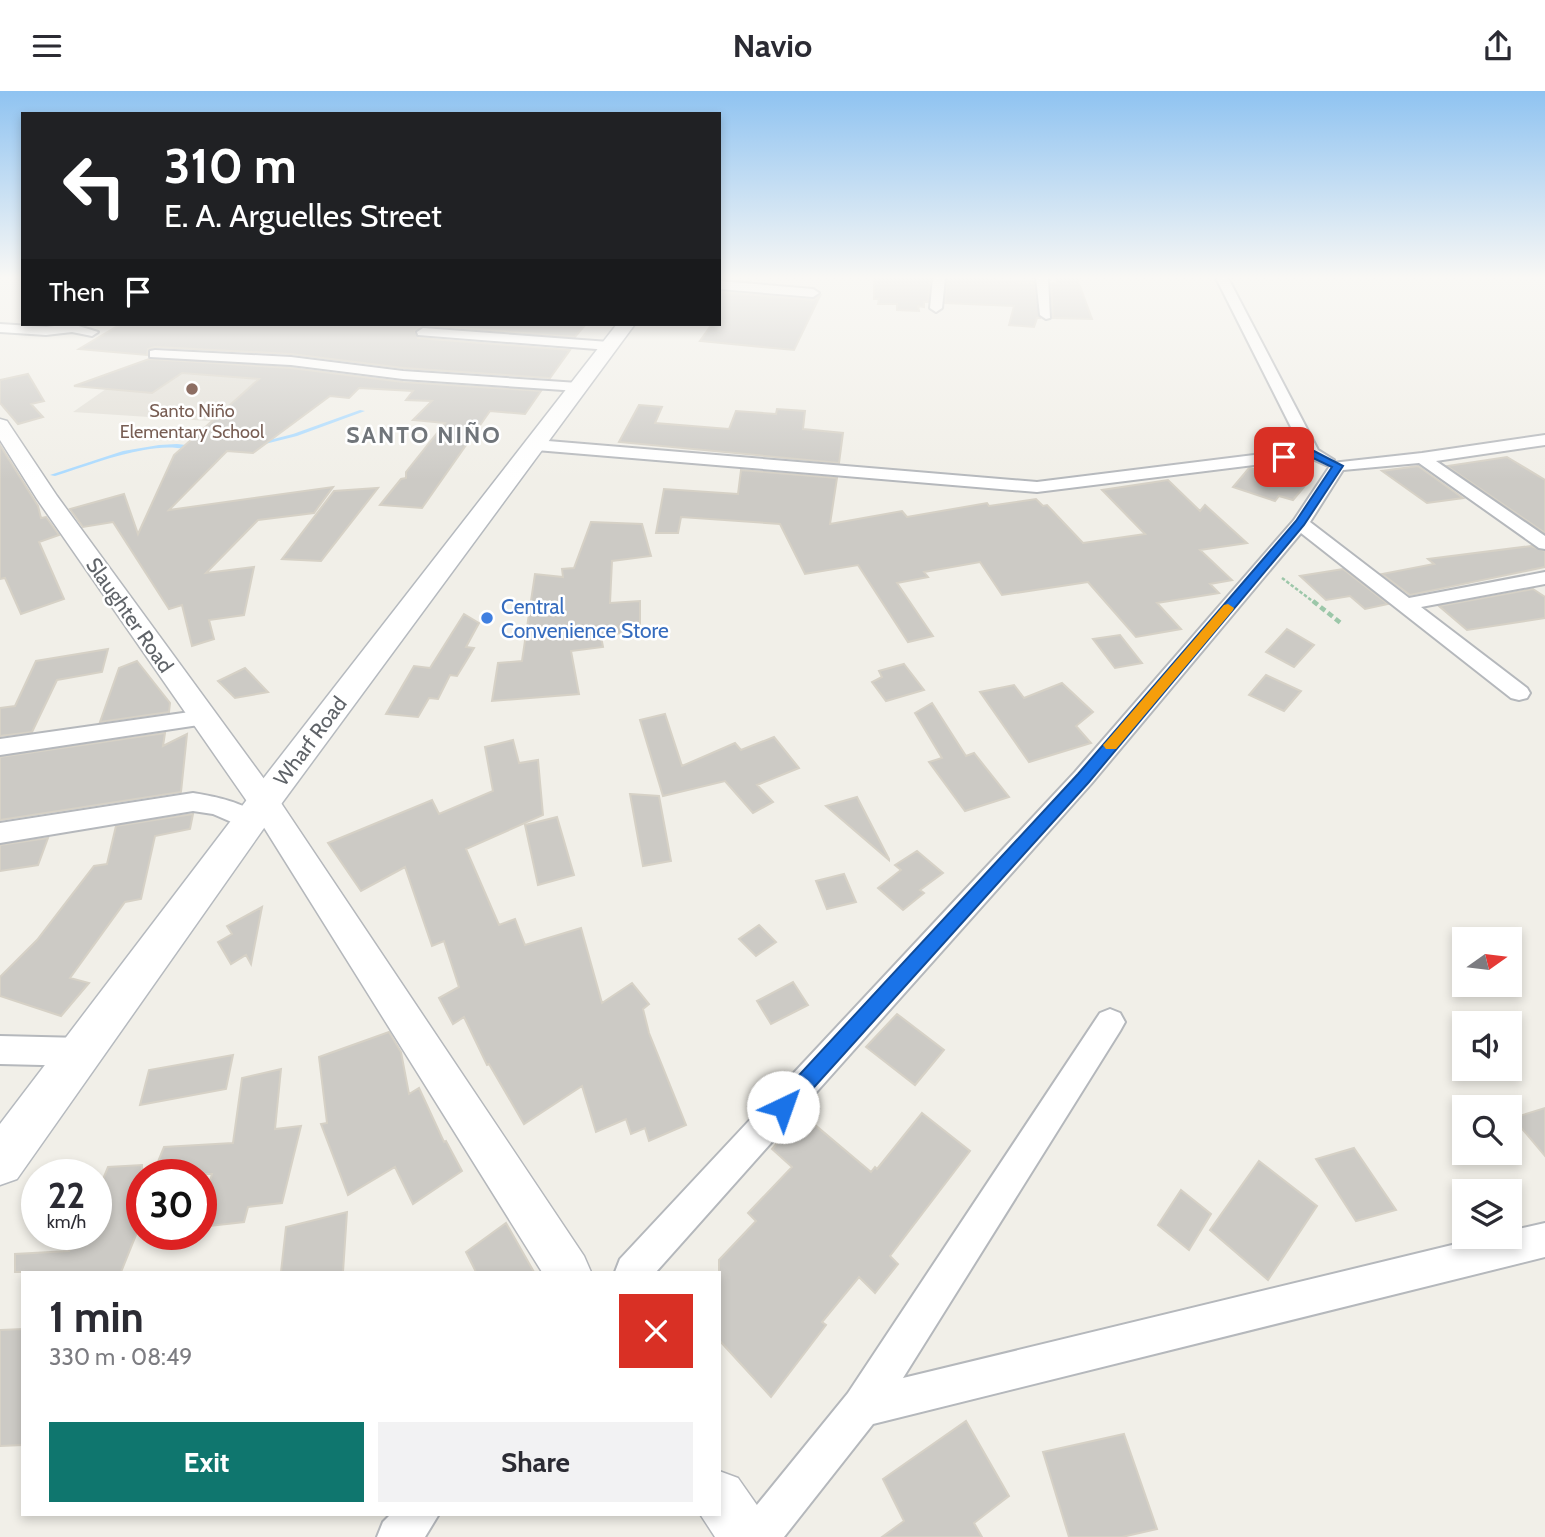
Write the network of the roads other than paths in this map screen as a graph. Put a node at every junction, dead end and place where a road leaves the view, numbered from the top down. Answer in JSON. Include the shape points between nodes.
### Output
{"nodes":[{"id":1,"x":610,"y":345,"type":"edge"},
{"id":2,"x":1257,"y":345,"type":"edge"},
{"id":3,"x":155,"y":354,"type":"dead end"},
{"id":4,"x":578,"y":387,"type":"junction"},
{"id":5,"x":0,"y":425,"type":"edge"},
{"id":6,"x":1545,"y":440,"type":"edge"},
{"id":7,"x":536,"y":445,"type":"junction"},
{"id":8,"x":1312,"y":453,"type":"junction"},
{"id":9,"x":1422,"y":458,"type":"junction"},
{"id":10,"x":1338,"y":466,"type":"junction"},
{"id":11,"x":1300,"y":523,"type":"junction"},
{"id":12,"x":1545,"y":544,"type":"edge"},
{"id":13,"x":1545,"y":578,"type":"edge"},
{"id":14,"x":1406,"y":604,"type":"junction"},
{"id":15,"x":1519,"y":693,"type":"dead end"},
{"id":16,"x":204,"y":718,"type":"junction"},
{"id":17,"x":0,"y":747,"type":"edge"},
{"id":18,"x":257,"y":812,"type":"junction"},
{"id":19,"x":0,"y":834,"type":"edge"},
{"id":20,"x":1110,"y":1022,"type":"dead end"},
{"id":21,"x":0,"y":1050,"type":"edge"},
{"id":22,"x":83,"y":1052,"type":"junction"},
{"id":23,"x":0,"y":1162,"type":"edge"},
{"id":24,"x":1545,"y":1240,"type":"edge"},
{"id":25,"x":567,"y":1271,"type":"edge"},
{"id":26,"x":634,"y":1271,"type":"edge"},
{"id":27,"x":862,"y":1407,"type":"junction"},
{"id":28,"x":721,"y":1500,"type":"edge"},
{"id":29,"x":416,"y":1516,"type":"edge"},
{"id":30,"x":398,"y":1537,"type":"edge"},
{"id":31,"x":747,"y":1537,"type":"edge"},
{"id":32,"x":758,"y":1537,"type":"edge"}],
"edges":[{"from":1,"to":4,"type":"main road","name":"Wharf Road"},
{"from":2,"to":8,"type":"street"},
{"from":3,"to":4,"type":"street","via":[[291,361],[403,375]]},
{"from":4,"to":7,"type":"main road","name":"Wharf Road"},
{"from":5,"to":16,"type":"street","name":"Slaughter Road"},
{"from":6,"to":9,"type":"street"},
{"from":7,"to":8,"type":"street","via":[[1037,487]]},
{"from":7,"to":18,"type":"main road","name":"Wharf Road"},
{"from":8,"to":10,"type":"street"},
{"from":9,"to":10,"type":"street"},
{"from":9,"to":12,"type":"street"},
{"from":10,"to":11,"type":"street"},
{"from":11,"to":14,"type":"street"},
{"from":11,"to":26,"type":"street","via":[[1083,778]]},
{"from":13,"to":14,"type":"street"},
{"from":14,"to":15,"type":"street"},
{"from":16,"to":17,"type":"street"},
{"from":16,"to":18,"type":"street","name":"Slaughter Road"},
{"from":18,"to":19,"type":"street","via":[[193,802]]},
{"from":18,"to":22,"type":"main road","name":"Wharf Road"},
{"from":18,"to":25,"type":"street","name":"Slaughter Road"},
{"from":20,"to":27,"type":"street"},
{"from":21,"to":22,"type":"street"},
{"from":22,"to":23,"type":"main road","name":"Wharf Road"},
{"from":24,"to":27,"type":"street"},
{"from":27,"to":32,"type":"street"},
{"from":28,"to":31,"type":"street"},
{"from":29,"to":30,"type":"street"}]}
